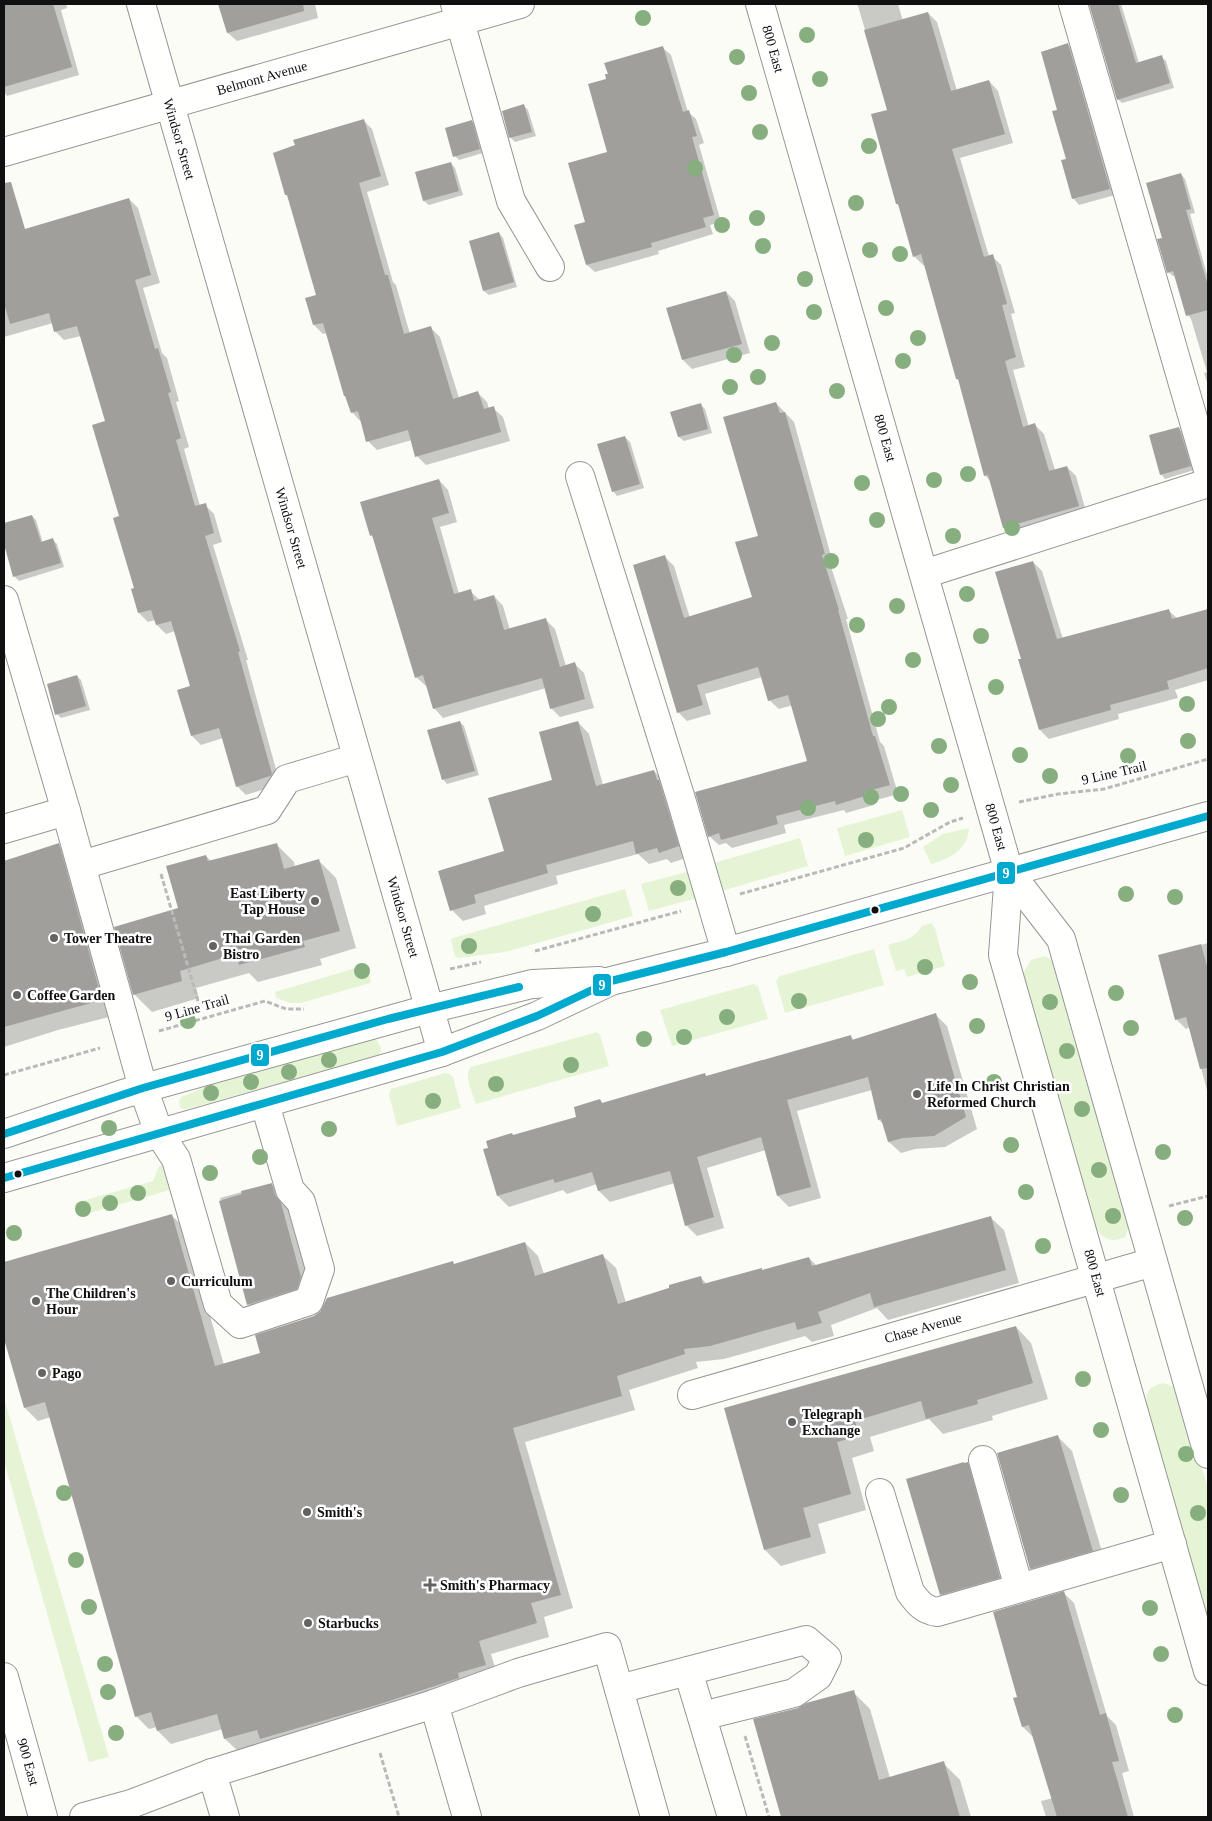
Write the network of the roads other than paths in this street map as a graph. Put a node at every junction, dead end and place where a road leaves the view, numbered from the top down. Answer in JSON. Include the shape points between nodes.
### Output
{"nodes":[{"id":1,"x":140,"y":4,"type":"edge"},
{"id":2,"x":520,"y":4,"type":"edge"},
{"id":3,"x":760,"y":4,"type":"edge"},
{"id":4,"x":1073,"y":4,"type":"edge"},
{"id":5,"x":458,"y":12,"type":"edge"},
{"id":6,"x":170,"y":104,"type":"junction"},
{"id":7,"x":4,"y":152,"type":"edge"},
{"id":8,"x":550,"y":266,"type":"dead end"},
{"id":9,"x":1208,"y":470,"type":"edge"},
{"id":10,"x":580,"y":476,"type":"dead end"},
{"id":11,"x":1208,"y":483,"type":"edge"},
{"id":12,"x":924,"y":574,"type":"junction"},
{"id":13,"x":4,"y":600,"type":"edge"},
{"id":14,"x":357,"y":758,"type":"junction"},
{"id":15,"x":66,"y":811,"type":"junction"},
{"id":16,"x":1208,"y":816,"type":"edge"},
{"id":17,"x":4,"y":829,"type":"edge"},
{"id":18,"x":82,"y":865,"type":"junction"},
{"id":19,"x":1009,"y":872,"type":"junction"},
{"id":20,"x":726,"y":952,"type":"junction"},
{"id":21,"x":611,"y":981,"type":"junction"},
{"id":22,"x":429,"y":1008,"type":"junction"},
{"id":23,"x":442,"y":1052,"type":"junction"},
{"id":24,"x":143,"y":1088,"type":"junction"},
{"id":25,"x":265,"y":1104,"type":"junction"},
{"id":26,"x":159,"y":1133,"type":"junction"},
{"id":27,"x":4,"y":1134,"type":"edge"},
{"id":28,"x":4,"y":1178,"type":"edge"},
{"id":29,"x":1154,"y":1262,"type":"junction"},
{"id":30,"x":1096,"y":1278,"type":"junction"},
{"id":31,"x":692,"y":1395,"type":"dead end"},
{"id":32,"x":1208,"y":1454,"type":"edge"},
{"id":33,"x":983,"y":1460,"type":"dead end"},
{"id":34,"x":880,"y":1493,"type":"dead end"},
{"id":35,"x":1172,"y":1544,"type":"junction"},
{"id":36,"x":1019,"y":1588,"type":"junction"},
{"id":37,"x":688,"y":1671,"type":"junction"},
{"id":38,"x":1208,"y":1671,"type":"edge"},
{"id":39,"x":4,"y":1677,"type":"edge"},
{"id":40,"x":619,"y":1689,"type":"junction"},
{"id":41,"x":434,"y":1704,"type":"junction"},
{"id":42,"x":702,"y":1716,"type":"junction"},
{"id":43,"x":212,"y":1773,"type":"junction"},
{"id":44,"x":43,"y":1817,"type":"edge"},
{"id":45,"x":84,"y":1817,"type":"edge"},
{"id":46,"x":225,"y":1817,"type":"edge"},
{"id":47,"x":467,"y":1817,"type":"edge"},
{"id":48,"x":655,"y":1817,"type":"edge"},
{"id":49,"x":732,"y":1817,"type":"edge"}],
"edges":[{"from":1,"to":6,"type":"street","name":"Windsor Street"},
{"from":2,"to":5,"type":"street","name":"Belmont Avenue"},
{"from":3,"to":12,"type":"street","name":"800 East"},
{"from":4,"to":9,"type":"street"},
{"from":5,"to":6,"type":"street","name":"Belmont Avenue"},
{"from":5,"to":8,"type":"street","via":[[511,201]]},
{"from":6,"to":7,"type":"street","name":"Belmont Avenue"},
{"from":6,"to":14,"type":"street","name":"Windsor Street"},
{"from":10,"to":20,"type":"street"},
{"from":11,"to":12,"type":"street"},
{"from":12,"to":19,"type":"street","name":"800 East"},
{"from":13,"to":15,"type":"street"},
{"from":14,"to":18,"type":"street","via":[[288,779],[267,810]]},
{"from":14,"to":22,"type":"street","name":"Windsor Street"},
{"from":15,"to":17,"type":"street"},
{"from":15,"to":18,"type":"street"},
{"from":16,"to":19,"type":"street"},
{"from":18,"to":24,"type":"street"},
{"from":19,"to":20,"type":"street"},
{"from":19,"to":29,"type":"street","name":"800 East","via":[[1061,938]]},
{"from":19,"to":30,"type":"street","name":"800 East","via":[[1004,955]]},
{"from":20,"to":21,"type":"street"},
{"from":21,"to":22,"type":"street","via":[[532,984]]},
{"from":21,"to":23,"type":"street","via":[[537,1016]]},
{"from":22,"to":23,"type":"street","name":"Windsor Street"},
{"from":22,"to":24,"type":"street"},
{"from":23,"to":25,"type":"street"},
{"from":24,"to":26,"type":"street"},
{"from":24,"to":27,"type":"street"},
{"from":25,"to":26,"type":"street"},
{"from":25,"to":26,"type":"street","via":[[290,1190],[301,1202],[320,1269],[309,1301],[240,1324],[218,1304],[176,1159]]},
{"from":26,"to":28,"type":"street"},
{"from":29,"to":30,"type":"street","name":"Chase Avenue"},
{"from":29,"to":32,"type":"street","name":"800 East"},
{"from":30,"to":31,"type":"street","name":"Chase Avenue"},
{"from":30,"to":35,"type":"street","name":"800 East"},
{"from":33,"to":36,"type":"street"},
{"from":34,"to":36,"type":"street","via":[[910,1592],[918,1604],[937,1612]]},
{"from":35,"to":36,"type":"street"},
{"from":35,"to":38,"type":"street","name":"800 East"},
{"from":37,"to":40,"type":"street"},
{"from":37,"to":42,"type":"street"},
{"from":37,"to":42,"type":"street","via":[[806,1640],[827,1658],[818,1676],[794,1693]]},
{"from":39,"to":44,"type":"street","name":"900 East"},
{"from":40,"to":41,"type":"street","via":[[607,1647],[518,1673]]},
{"from":40,"to":48,"type":"street"},
{"from":41,"to":43,"type":"street"},
{"from":41,"to":47,"type":"street"},
{"from":42,"to":49,"type":"street"},
{"from":43,"to":45,"type":"street","via":[[131,1804]]},
{"from":43,"to":46,"type":"street"}]}
